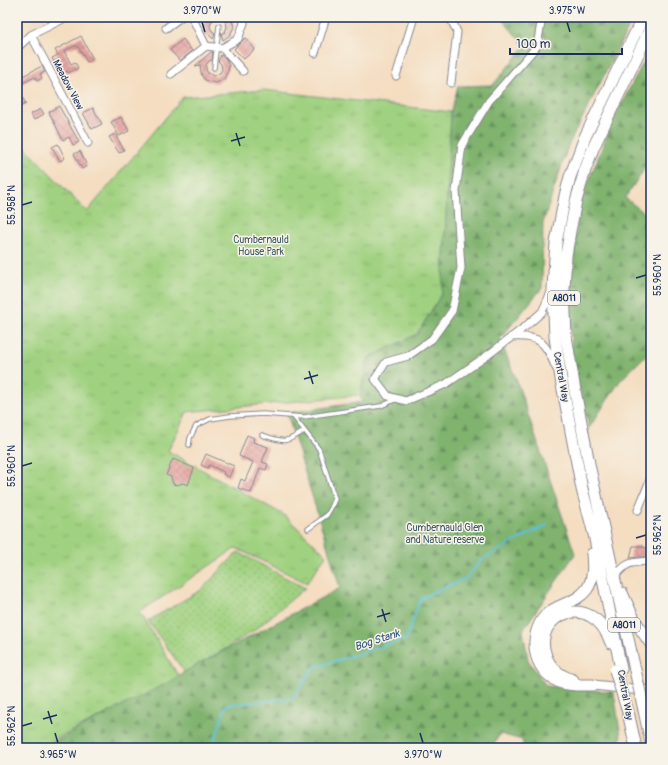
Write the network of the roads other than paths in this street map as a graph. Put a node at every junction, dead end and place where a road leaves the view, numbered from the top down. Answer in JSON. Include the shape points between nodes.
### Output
{"nodes":[{"id":1,"x":67,"y":17,"type":"edge"},
{"id":2,"x":181,"y":17,"type":"edge"},
{"id":3,"x":192,"y":17,"type":"edge"},
{"id":4,"x":243,"y":17,"type":"edge"},
{"id":5,"x":326,"y":17,"type":"edge"},
{"id":6,"x":414,"y":17,"type":"edge"},
{"id":7,"x":450,"y":17,"type":"edge"},
{"id":8,"x":542,"y":17,"type":"edge"},
{"id":9,"x":643,"y":17,"type":"edge"},
{"id":10,"x":219,"y":26,"type":"dead end"},
{"id":11,"x":651,"y":27,"type":"edge"},
{"id":12,"x":166,"y":28,"type":"dead end"},
{"id":13,"x":31,"y":35,"type":"junction"},
{"id":14,"x":206,"y":46,"type":"junction"},
{"id":15,"x":220,"y":47,"type":"junction"},
{"id":16,"x":17,"y":48,"type":"edge"},
{"id":17,"x":315,"y":53,"type":"dead end"},
{"id":18,"x":214,"y":68,"type":"dead end"},
{"id":19,"x":243,"y":71,"type":"dead end"},
{"id":20,"x":171,"y":74,"type":"dead end"},
{"id":21,"x":396,"y":76,"type":"dead end"},
{"id":22,"x":451,"y":83,"type":"dead end"},
{"id":23,"x":88,"y":143,"type":"dead end"},
{"id":24,"x":552,"y":288,"type":"junction"},
{"id":25,"x":511,"y":337,"type":"junction"},
{"id":26,"x":561,"y":379,"type":"junction"},
{"id":27,"x":398,"y":399,"type":"junction"},
{"id":28,"x":294,"y":416,"type":"junction"},
{"id":29,"x":304,"y":431,"type":"junction"},
{"id":30,"x":262,"y":435,"type":"dead end"},
{"id":31,"x":189,"y":445,"type":"dead end"},
{"id":32,"x":651,"y":478,"type":"edge"},
{"id":33,"x":582,"y":489,"type":"junction"},
{"id":34,"x":638,"y":510,"type":"dead end"},
{"id":35,"x":308,"y":529,"type":"dead end"},
{"id":36,"x":651,"y":561,"type":"edge"},
{"id":37,"x":614,"y":580,"type":"junction"},
{"id":38,"x":651,"y":644,"type":"edge"},
{"id":39,"x":618,"y":670,"type":"junction"},
{"id":40,"x":592,"y":685,"type":"junction"},
{"id":41,"x":651,"y":691,"type":"edge"},
{"id":42,"x":651,"y":743,"type":"edge"},
{"id":43,"x":636,"y":748,"type":"edge"}],
"edges":[{"from":1,"to":13,"type":"street"},
{"from":2,"to":12,"type":"street"},
{"from":3,"to":14,"type":"street"},
{"from":4,"to":15,"type":"street","via":[[244,23],[238,39]]},
{"from":5,"to":17,"type":"street"},
{"from":6,"to":21,"type":"street"},
{"from":7,"to":22,"type":"street","via":[[457,32]]},
{"from":8,"to":27,"type":"street","via":[[537,46],[489,101],[462,145],[456,191],[461,268],[452,311],[432,339],[408,356],[386,362],[376,379],[388,396]]},
{"from":9,"to":24,"type":"main road","name":"Central Way","number":"A8011","via":[[585,137],[570,177],[556,243]]},
{"from":10,"to":15,"type":"lane"},
{"from":11,"to":37,"type":"main road","name":"Central Way","number":"A8011","via":[[589,158],[573,212],[564,274],[570,367]]},
{"from":13,"to":16,"type":"street"},
{"from":13,"to":23,"type":"street","name":"Meadow View"},
{"from":14,"to":15,"type":"street"},
{"from":14,"to":20,"type":"street"},
{"from":15,"to":18,"type":"lane"},
{"from":15,"to":19,"type":"street"},
{"from":24,"to":25,"type":"street","via":[[542,312]]},
{"from":24,"to":26,"type":"main road","name":"Central Way","number":"A8011"},
{"from":25,"to":26,"type":"street","via":[[527,336],[539,340],[548,348]]},
{"from":25,"to":27,"type":"street","via":[[446,384],[406,401]]},
{"from":26,"to":33,"type":"main road","name":"Central Way","number":"A8011"},
{"from":27,"to":28,"type":"lane","via":[[381,406]]},
{"from":28,"to":29,"type":"lane"},
{"from":28,"to":31,"type":"lane","via":[[263,414],[210,419],[196,426]]},
{"from":29,"to":30,"type":"lane","via":[[292,439],[283,441]]},
{"from":29,"to":35,"type":"lane","via":[[319,448],[335,499],[326,515]]},
{"from":32,"to":34,"type":"street"},
{"from":33,"to":39,"type":"main road","name":"Central Way","number":"A8011","via":[[594,534]]},
{"from":33,"to":40,"type":"main road","via":[[592,559],[591,580],[582,596],[547,614],[536,631],[534,644],[540,664],[554,679],[571,685]]},
{"from":36,"to":37,"type":"street","via":[[622,567]]},
{"from":37,"to":38,"type":"main road","via":[[635,621]]},
{"from":37,"to":42,"type":"main road","name":"Central Way","number":"A8011","bridge":true},
{"from":39,"to":40,"type":"main road","via":[[606,632],[595,619],[576,612],[556,619],[548,626],[543,638],[543,648],[548,661],[555,670],[566,677]]},
{"from":39,"to":43,"type":"main road","name":"Central Way","number":"A8011","bridge":true},
{"from":40,"to":41,"type":"street"}]}
